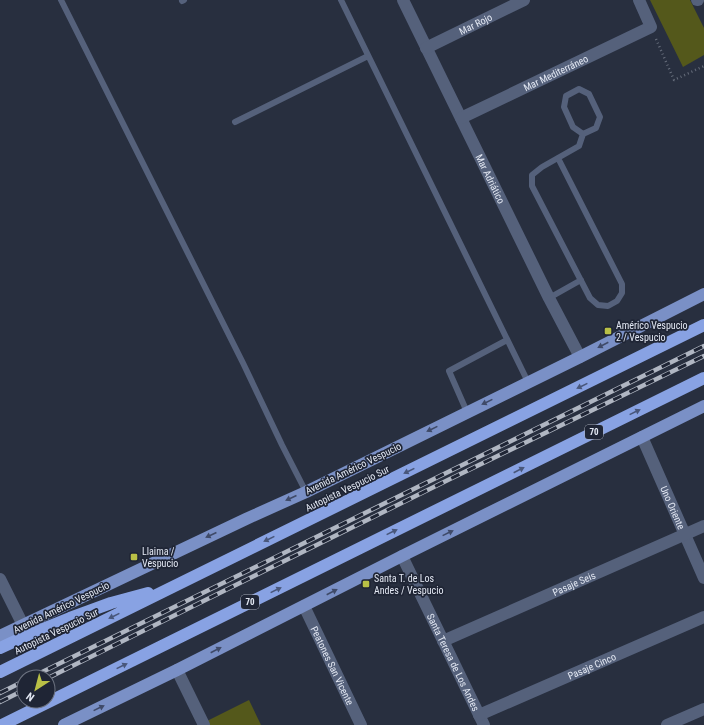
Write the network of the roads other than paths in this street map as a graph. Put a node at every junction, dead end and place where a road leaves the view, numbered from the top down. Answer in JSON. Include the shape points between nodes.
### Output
{"nodes":[{"id":1,"x":61,"y":0,"type":"edge"},
{"id":2,"x":341,"y":0,"type":"edge"},
{"id":3,"x":403,"y":0,"type":"edge"},
{"id":4,"x":524,"y":0,"type":"edge"},
{"id":5,"x":639,"y":0,"type":"edge"},
{"id":6,"x":426,"y":48,"type":"junction"},
{"id":7,"x":368,"y":56,"type":"junction"},
{"id":8,"x":461,"y":118,"type":"junction"},
{"id":9,"x":235,"y":122,"type":"dead end"},
{"id":10,"x":583,"y":134,"type":"junction"},
{"id":11,"x":558,"y":158,"type":"junction"},
{"id":12,"x":581,"y":280,"type":"junction"},
{"id":13,"x":704,"y":294,"type":"edge"},
{"id":14,"x":549,"y":298,"type":"junction"},
{"id":15,"x":704,"y":325,"type":"edge"},
{"id":16,"x":507,"y":340,"type":"junction"},
{"id":17,"x":580,"y":357,"type":"junction"},
{"id":18,"x":704,"y":378,"type":"edge"},
{"id":19,"x":528,"y":382,"type":"junction"},
{"id":20,"x":704,"y":406,"type":"edge"},
{"id":21,"x":467,"y":412,"type":"junction"},
{"id":22,"x":642,"y":436,"type":"junction"},
{"id":23,"x":306,"y":492,"type":"junction"},
{"id":24,"x":704,"y":526,"type":"edge"},
{"id":25,"x":685,"y":535,"type":"junction"},
{"id":26,"x":402,"y":556,"type":"junction"},
{"id":27,"x":704,"y":578,"type":"edge"},
{"id":28,"x":0,"y":579,"type":"edge"},
{"id":29,"x":175,"y":586,"type":"junction"},
{"id":30,"x":304,"y":606,"type":"junction"},
{"id":31,"x":704,"y":617,"type":"edge"},
{"id":32,"x":23,"y":625,"type":"junction"},
{"id":33,"x":0,"y":636,"type":"edge"},
{"id":34,"x":443,"y":641,"type":"junction"},
{"id":35,"x":0,"y":648,"type":"edge"},
{"id":36,"x":177,"y":670,"type":"junction"},
{"id":37,"x":0,"y":672,"type":"edge"},
{"id":38,"x":62,"y":696,"type":"junction"},
{"id":39,"x":702,"y":714,"type":"edge"},
{"id":40,"x":482,"y":720,"type":"edge"},
{"id":41,"x":2,"y":725,"type":"edge"},
{"id":42,"x":21,"y":725,"type":"edge"},
{"id":43,"x":64,"y":725,"type":"edge"},
{"id":44,"x":204,"y":725,"type":"edge"},
{"id":45,"x":361,"y":725,"type":"edge"},
{"id":46,"x":667,"y":725,"type":"edge"}],
"edges":[{"from":1,"to":23,"type":"lane"},
{"from":2,"to":7,"type":"lane"},
{"from":3,"to":6,"type":"street","name":"Mar Adriático"},
{"from":4,"to":6,"type":"street","name":"Mar Rojo"},
{"from":5,"to":8,"type":"street","name":"Mar Mediterráneo","via":[[651,28]]},
{"from":6,"to":8,"type":"street","name":"Mar Adriático"},
{"from":7,"to":9,"type":"lane"},
{"from":7,"to":16,"type":"lane"},
{"from":8,"to":14,"type":"street","name":"Mar Adriático"},
{"from":10,"to":10,"type":"lane","via":[[596,128],[600,117],[589,94],[579,89],[566,96],[564,107],[573,127]]},
{"from":10,"to":11,"type":"lane","via":[[579,146]]},
{"from":11,"to":12,"type":"lane","via":[[532,175],[532,186]]},
{"from":11,"to":12,"type":"lane","via":[[622,284],[622,293],[617,301],[608,306],[598,304],[590,298]]},
{"from":12,"to":14,"type":"lane"},
{"from":13,"to":17,"type":"main road","name":"Avenida Américo Vespucio","one_way":true},
{"from":14,"to":17,"type":"street","name":"Mar Adriático"},
{"from":15,"to":29,"type":"highway","name":"Autopista Vespucio Sur","one_way":true},
{"from":16,"to":19,"type":"lane"},
{"from":16,"to":21,"type":"lane","via":[[449,371]]},
{"from":17,"to":19,"type":"main road","name":"Avenida Américo Vespucio"},
{"from":38,"to":18,"type":"highway","number":"70","one_way":true},
{"from":19,"to":21,"type":"main road","name":"Avenida Américo Vespucio","one_way":true},
{"from":20,"to":22,"type":"main road"},
{"from":21,"to":23,"type":"main road","name":"Avenida Américo Vespucio","one_way":true},
{"from":22,"to":25,"type":"street","name":"Uno Oriente"},
{"from":26,"to":22,"type":"main road","one_way":true},
{"from":23,"to":32,"type":"main road","name":"Avenida Américo Vespucio","one_way":true},
{"from":24,"to":25,"type":"street","name":"Pasaje Seis"},
{"from":25,"to":27,"type":"street","name":"Uno Oriente"},
{"from":25,"to":34,"type":"street","name":"Pasaje Seis"},
{"from":30,"to":26,"type":"main road","one_way":true},
{"from":26,"to":34,"type":"street","name":"Santa Teresa de Los Andes"},
{"from":28,"to":32,"type":"street"},
{"from":29,"to":35,"type":"highway","via":[[111,603]]},
{"from":29,"to":37,"type":"highway","name":"Autopista Vespucio Sur","one_way":true},
{"from":36,"to":30,"type":"main road","one_way":true},
{"from":30,"to":45,"type":"street","name":"Peatones San Vicente"},
{"from":31,"to":40,"type":"street","name":"Pasaje Cinco"},
{"from":32,"to":33,"type":"main road","name":"Avenida Américo Vespucio"},
{"from":34,"to":40,"type":"street","name":"Santa Teresa de Los Andes"},
{"from":43,"to":36,"type":"main road","one_way":true},
{"from":36,"to":44,"type":"street"},
{"from":38,"to":41,"type":"highway","number":"70"},
{"from":38,"to":42,"type":"highway"},
{"from":39,"to":46,"type":"street"}]}
